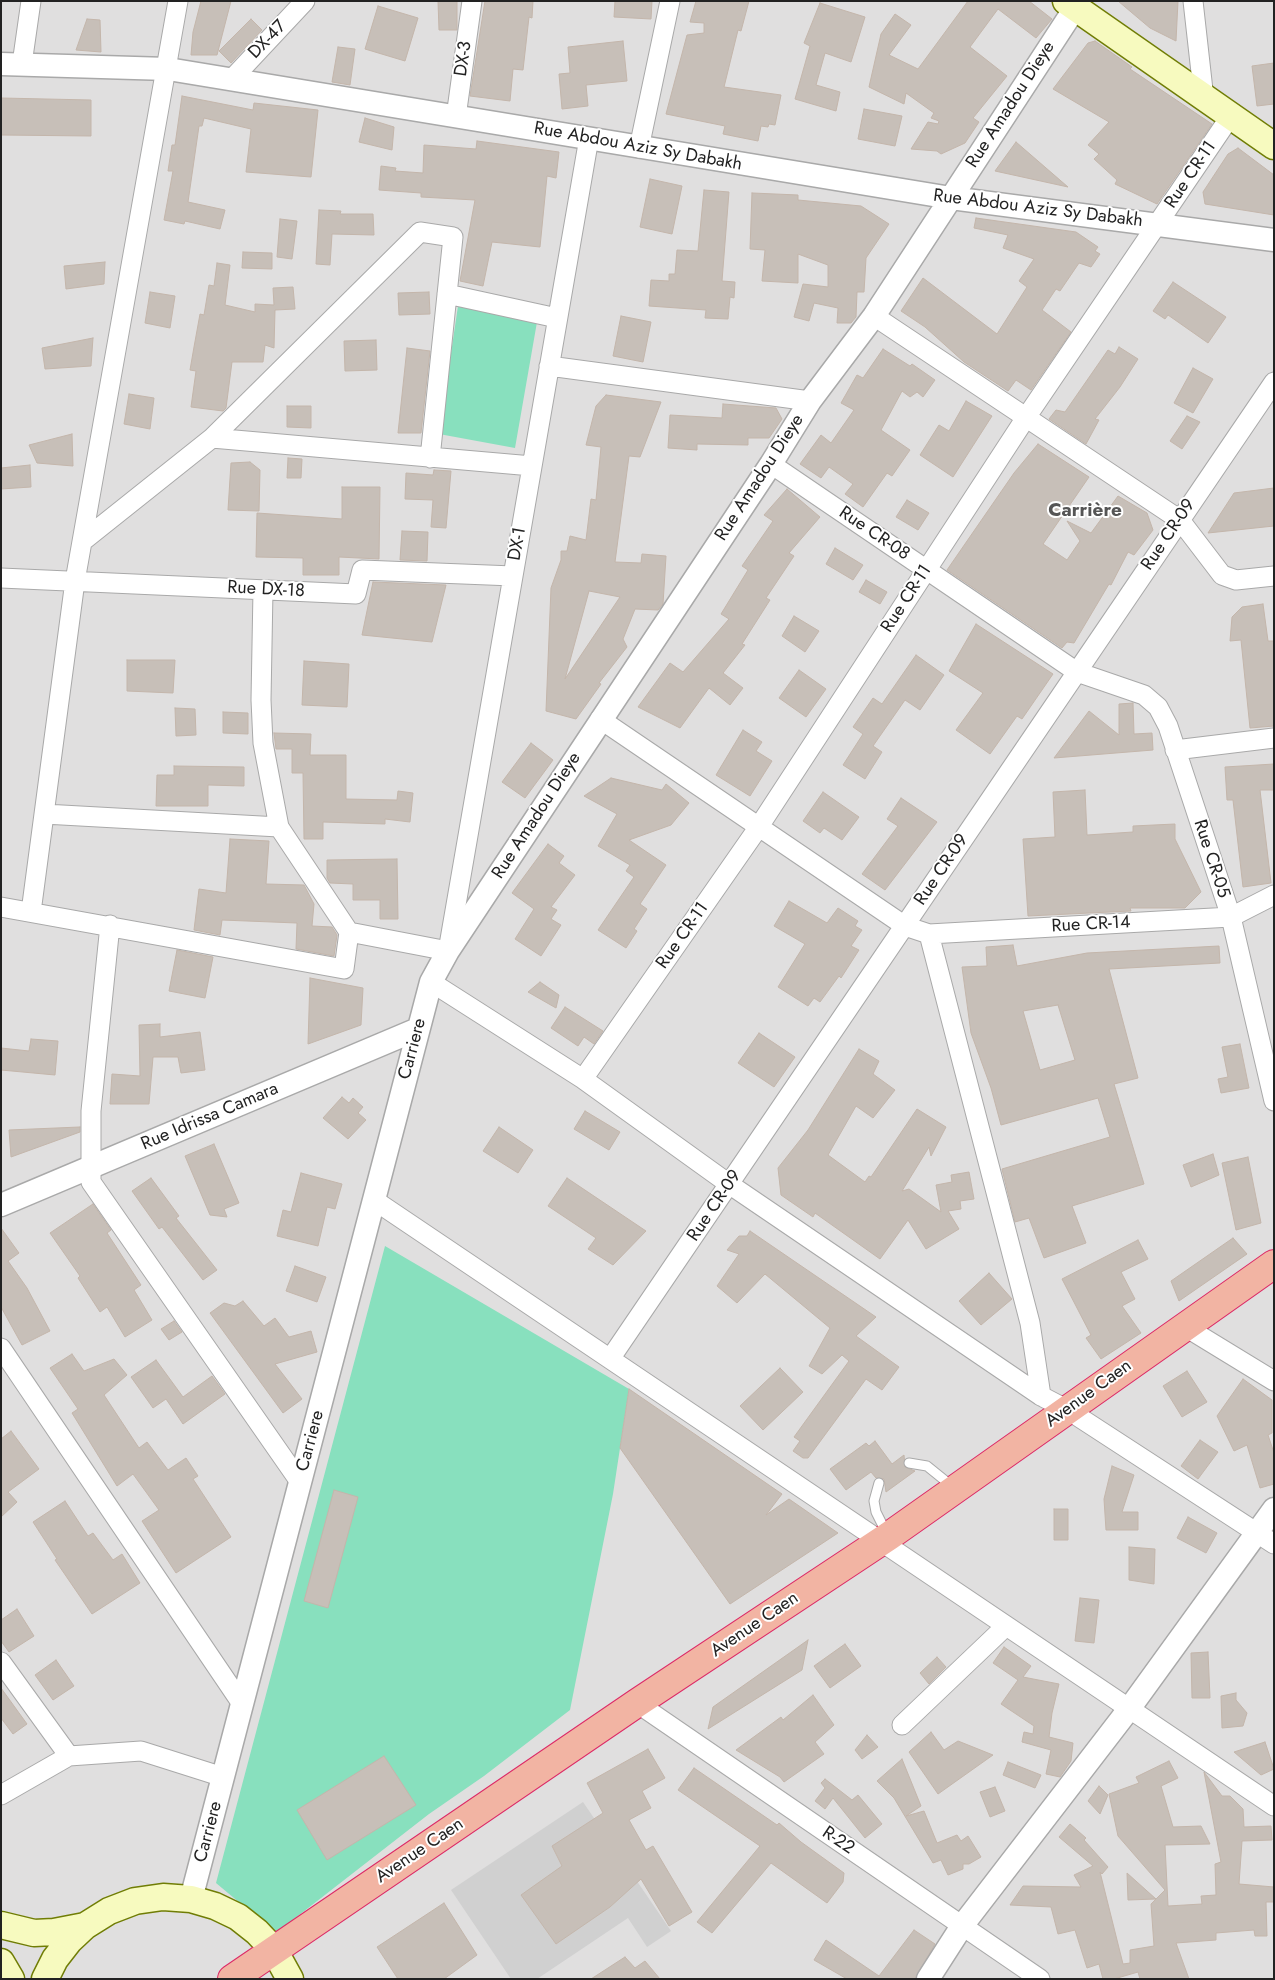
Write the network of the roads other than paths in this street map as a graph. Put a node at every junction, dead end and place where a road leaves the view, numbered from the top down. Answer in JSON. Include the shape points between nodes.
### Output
{"nodes":[{"id":1,"x":31,"y":1,"type":"edge"},
{"id":2,"x":178,"y":1,"type":"edge"},
{"id":3,"x":305,"y":1,"type":"edge"},
{"id":4,"x":472,"y":1,"type":"edge"},
{"id":5,"x":670,"y":1,"type":"edge"},
{"id":6,"x":1193,"y":1,"type":"edge"},
{"id":7,"x":1070,"y":4,"type":"edge"},
{"id":8,"x":12,"y":64,"type":"edge"},
{"id":9,"x":168,"y":69,"type":"junction"},
{"id":10,"x":231,"y":80,"type":"junction"},
{"id":11,"x":1204,"y":99,"type":"junction"},
{"id":12,"x":456,"y":116,"type":"junction"},
{"id":13,"x":1230,"y":117,"type":"junction"},
{"id":14,"x":589,"y":138,"type":"junction"},
{"id":15,"x":1274,"y":146,"type":"edge"},
{"id":16,"x":639,"y":148,"type":"junction"},
{"id":17,"x":951,"y":198,"type":"junction"},
{"id":18,"x":1158,"y":224,"type":"junction"},
{"id":19,"x":1274,"y":240,"type":"edge"},
{"id":20,"x":447,"y":294,"type":"junction"},
{"id":21,"x":874,"y":316,"type":"junction"},
{"id":22,"x":557,"y":318,"type":"junction"},
{"id":23,"x":549,"y":366,"type":"junction"},
{"id":24,"x":1274,"y":382,"type":"edge"},
{"id":25,"x":810,"y":401,"type":"junction"},
{"id":26,"x":1025,"y":419,"type":"junction"},
{"id":27,"x":212,"y":438,"type":"junction"},
{"id":28,"x":430,"y":458,"type":"junction"},
{"id":29,"x":771,"y":464,"type":"junction"},
{"id":30,"x":532,"y":466,"type":"junction"},
{"id":31,"x":1180,"y":520,"type":"junction"},
{"id":32,"x":84,"y":540,"type":"junction"},
{"id":33,"x":926,"y":570,"type":"junction"},
{"id":34,"x":513,"y":576,"type":"junction"},
{"id":35,"x":1274,"y":576,"type":"edge"},
{"id":36,"x":1,"y":578,"type":"edge"},
{"id":37,"x":75,"y":581,"type":"junction"},
{"id":38,"x":263,"y":590,"type":"junction"},
{"id":39,"x":1077,"y":672,"type":"junction"},
{"id":40,"x":600,"y":720,"type":"junction"},
{"id":41,"x":1274,"y":738,"type":"edge"},
{"id":42,"x":1175,"y":750,"type":"junction"},
{"id":43,"x":44,"y":814,"type":"junction"},
{"id":44,"x":279,"y":827,"type":"junction"},
{"id":45,"x":758,"y":828,"type":"junction"},
{"id":46,"x":1274,"y":896,"type":"edge"},
{"id":47,"x":1,"y":907,"type":"edge"},
{"id":48,"x":31,"y":912,"type":"junction"},
{"id":49,"x":1231,"y":917,"type":"junction"},
{"id":50,"x":110,"y":925,"type":"junction"},
{"id":51,"x":905,"y":926,"type":"junction"},
{"id":52,"x":349,"y":932,"type":"junction"},
{"id":53,"x":929,"y":934,"type":"junction"},
{"id":54,"x":448,"y":951,"type":"junction"},
{"id":55,"x":430,"y":982,"type":"junction"},
{"id":56,"x":418,"y":1029,"type":"junction"},
{"id":57,"x":583,"y":1079,"type":"junction"},
{"id":58,"x":1274,"y":1101,"type":"edge"},
{"id":59,"x":91,"y":1167,"type":"junction"},
{"id":60,"x":729,"y":1184,"type":"junction"},
{"id":61,"x":374,"y":1200,"type":"junction"},
{"id":62,"x":1,"y":1205,"type":"edge"},
{"id":63,"x":1274,"y":1264,"type":"edge"},
{"id":64,"x":1184,"y":1326,"type":"junction"},
{"id":65,"x":1,"y":1348,"type":"edge"},
{"id":66,"x":610,"y":1359,"type":"junction"},
{"id":67,"x":1274,"y":1380,"type":"edge"},
{"id":68,"x":1041,"y":1396,"type":"junction"},
{"id":69,"x":1068,"y":1410,"type":"junction"},
{"id":70,"x":909,"y":1463,"type":"dead end"},
{"id":71,"x":300,"y":1482,"type":"junction"},
{"id":72,"x":879,"y":1483,"type":"dead end"},
{"id":73,"x":955,"y":1489,"type":"junction"},
{"id":74,"x":1274,"y":1509,"type":"edge"},
{"id":75,"x":1265,"y":1538,"type":"edge"},
{"id":76,"x":885,"y":1539,"type":"junction"},
{"id":77,"x":1006,"y":1626,"type":"junction"},
{"id":78,"x":1,"y":1662,"type":"edge"},
{"id":79,"x":637,"y":1703,"type":"junction"},
{"id":80,"x":242,"y":1704,"type":"junction"},
{"id":81,"x":1129,"y":1709,"type":"junction"},
{"id":82,"x":902,"y":1725,"type":"dead end"},
{"id":83,"x":69,"y":1756,"type":"junction"},
{"id":84,"x":223,"y":1777,"type":"junction"},
{"id":85,"x":1,"y":1796,"type":"edge"},
{"id":86,"x":1274,"y":1806,"type":"edge"},
{"id":87,"x":192,"y":1899,"type":"junction"},
{"id":88,"x":1,"y":1925,"type":"edge"},
{"id":89,"x":85,"y":1926,"type":"junction"},
{"id":90,"x":962,"y":1926,"type":"junction"},
{"id":91,"x":274,"y":1950,"type":"junction"},
{"id":92,"x":1,"y":1962,"type":"edge"},
{"id":93,"x":11,"y":1979,"type":"edge"},
{"id":94,"x":45,"y":1979,"type":"edge"},
{"id":95,"x":232,"y":1979,"type":"edge"},
{"id":96,"x":290,"y":1979,"type":"edge"},
{"id":97,"x":928,"y":1979,"type":"edge"},
{"id":98,"x":1040,"y":1979,"type":"edge"}],
"edges":[{"from":1,"to":8,"type":"street"},
{"from":2,"to":9,"type":"street"},
{"from":3,"to":10,"type":"street","name":"DX-47"},
{"from":4,"to":12,"type":"street","name":"DX-3"},
{"from":5,"to":16,"type":"street"},
{"from":6,"to":11,"type":"street"},
{"from":7,"to":11,"type":"main road"},
{"from":7,"to":17,"type":"street","name":"Rue Amadou Dieye"},
{"from":8,"to":9,"type":"street","name":"Rue Abdou Aziz Sy Dabakh"},
{"from":9,"to":10,"type":"street","name":"Rue Abdou Aziz Sy Dabakh"},
{"from":9,"to":32,"type":"street"},
{"from":10,"to":12,"type":"street","name":"Rue Abdou Aziz Sy Dabakh"},
{"from":11,"to":13,"type":"main road"},
{"from":12,"to":14,"type":"street","name":"Rue Abdou Aziz Sy Dabakh"},
{"from":13,"to":15,"type":"main road"},
{"from":13,"to":18,"type":"street","name":"Rue CR-11"},
{"from":14,"to":16,"type":"street","name":"Rue Abdou Aziz Sy Dabakh"},
{"from":14,"to":22,"type":"street","name":"DX-1"},
{"from":16,"to":17,"type":"street","name":"Rue Abdou Aziz Sy Dabakh"},
{"from":17,"to":18,"type":"street","name":"Rue Abdou Aziz Sy Dabakh"},
{"from":17,"to":21,"type":"street","name":"Rue Amadou Dieye"},
{"from":18,"to":19,"type":"street","name":"Rue Abdou Aziz Sy Dabakh"},
{"from":18,"to":26,"type":"street","name":"Rue CR-11"},
{"from":20,"to":22,"type":"street"},
{"from":20,"to":27,"type":"street","via":[[453,237],[420,232]]},
{"from":20,"to":28,"type":"street"},
{"from":21,"to":25,"type":"street","name":"Rue Amadou Dieye"},
{"from":21,"to":26,"type":"street"},
{"from":22,"to":23,"type":"street","name":"DX-1"},
{"from":23,"to":25,"type":"street"},
{"from":23,"to":30,"type":"street","name":"DX-1"},
{"from":24,"to":31,"type":"street","name":"Rue CR-09"},
{"from":25,"to":29,"type":"street","name":"Rue Amadou Dieye"},
{"from":26,"to":31,"type":"street"},
{"from":26,"to":33,"type":"street","name":"Rue CR-11"},
{"from":27,"to":28,"type":"street"},
{"from":27,"to":32,"type":"street"},
{"from":28,"to":30,"type":"street"},
{"from":29,"to":33,"type":"street","name":"Rue CR-08"},
{"from":29,"to":40,"type":"street","name":"Rue Amadou Dieye"},
{"from":30,"to":34,"type":"street","name":"DX-1"},
{"from":31,"to":35,"type":"street","via":[[1222,575],[1236,580]]},
{"from":31,"to":39,"type":"street","name":"Rue CR-09"},
{"from":32,"to":37,"type":"street"},
{"from":33,"to":39,"type":"street","name":"Rue CR-08"},
{"from":33,"to":45,"type":"street","name":"Rue CR-11"},
{"from":34,"to":38,"type":"street","name":"Rue DX-18","via":[[362,570],[356,594]]},
{"from":34,"to":54,"type":"street","name":"DX-1"},
{"from":36,"to":37,"type":"street","name":"Rue DX-18"},
{"from":37,"to":38,"type":"street","name":"Rue DX-18"},
{"from":37,"to":43,"type":"street"},
{"from":38,"to":44,"type":"street","via":[[263,743]]},
{"from":39,"to":42,"type":"street","name":"Rue CR-05","via":[[1144,695],[1158,707]]},
{"from":39,"to":51,"type":"street","name":"Rue CR-09"},
{"from":40,"to":45,"type":"street","name":"Rue CR-14"},
{"from":40,"to":54,"type":"street","name":"Rue Amadou Dieye"},
{"from":41,"to":42,"type":"street"},
{"from":42,"to":49,"type":"street","name":"Rue CR-05"},
{"from":43,"to":44,"type":"street"},
{"from":43,"to":48,"type":"street"},
{"from":44,"to":52,"type":"street"},
{"from":45,"to":51,"type":"street","name":"Rue CR-14"},
{"from":45,"to":57,"type":"street","name":"Rue CR-11"},
{"from":46,"to":49,"type":"street","name":"Rue CR-14"},
{"from":47,"to":48,"type":"street"},
{"from":48,"to":50,"type":"street"},
{"from":49,"to":53,"type":"street","name":"Rue CR-14"},
{"from":49,"to":58,"type":"street","name":"Rue CR-05"},
{"from":50,"to":52,"type":"street","via":[[344,968]]},
{"from":50,"to":59,"type":"street","via":[[91,1111]]},
{"from":51,"to":53,"type":"street","name":"Rue CR-14"},
{"from":51,"to":60,"type":"street","name":"Rue CR-09"},
{"from":52,"to":54,"type":"street"},
{"from":53,"to":68,"type":"street","via":[[1030,1323]]},
{"from":54,"to":55,"type":"street","name":"Rue Amadou Dieye"},
{"from":55,"to":56,"type":"street","name":"Carriere"},
{"from":55,"to":57,"type":"street"},
{"from":56,"to":59,"type":"street","name":"Rue Idrissa Camara"},
{"from":56,"to":61,"type":"street","name":"Carriere"},
{"from":57,"to":60,"type":"street"},
{"from":59,"to":62,"type":"street","name":"Rue Idrissa Camara"},
{"from":59,"to":71,"type":"street","via":[[91,1182]]},
{"from":60,"to":66,"type":"street","name":"Rue CR-09"},
{"from":60,"to":68,"type":"street"},
{"from":61,"to":66,"type":"street"},
{"from":61,"to":71,"type":"street","name":"Carriere"},
{"from":63,"to":64,"type":"highway","name":"Avenue Caen"},
{"from":64,"to":67,"type":"street"},
{"from":64,"to":69,"type":"highway","name":"Avenue Caen"},
{"from":65,"to":80,"type":"street"},
{"from":66,"to":76,"type":"street"},
{"from":68,"to":69,"type":"street"},
{"from":69,"to":73,"type":"highway","name":"Avenue Caen"},
{"from":69,"to":75,"type":"street"},
{"from":70,"to":73,"type":"lane","via":[[927,1466]]},
{"from":71,"to":80,"type":"street","name":"Carriere"},
{"from":72,"to":76,"type":"lane","via":[[874,1501]]},
{"from":73,"to":76,"type":"highway","name":"Avenue Caen"},
{"from":74,"to":75,"type":"street"},
{"from":75,"to":81,"type":"street"},
{"from":76,"to":77,"type":"street"},
{"from":76,"to":79,"type":"highway","name":"Avenue Caen"},
{"from":77,"to":81,"type":"street"},
{"from":77,"to":82,"type":"street"},
{"from":78,"to":83,"type":"street"},
{"from":79,"to":90,"type":"street","name":"R-22"},
{"from":79,"to":91,"type":"highway","name":"Avenue Caen"},
{"from":80,"to":84,"type":"street","name":"Carriere"},
{"from":81,"to":86,"type":"street"},
{"from":81,"to":90,"type":"street"},
{"from":83,"to":84,"type":"street","via":[[141,1751]]},
{"from":83,"to":85,"type":"street"},
{"from":84,"to":87,"type":"street","name":"Carriere"},
{"from":87,"to":89,"type":"main road","via":[[163,1897],[135,1901],[109,1910]]},
{"from":87,"to":91,"type":"main road","via":[[238,1917]]},
{"from":88,"to":89,"type":"main road","via":[[34,1933]]},
{"from":89,"to":94,"type":"main road","via":[[68,1941]]},
{"from":90,"to":97,"type":"street"},
{"from":90,"to":98,"type":"street","name":"R-22"},
{"from":91,"to":95,"type":"highway","name":"Avenue Caen"},
{"from":91,"to":96,"type":"main road"},
{"from":92,"to":93,"type":"main road"}]}
